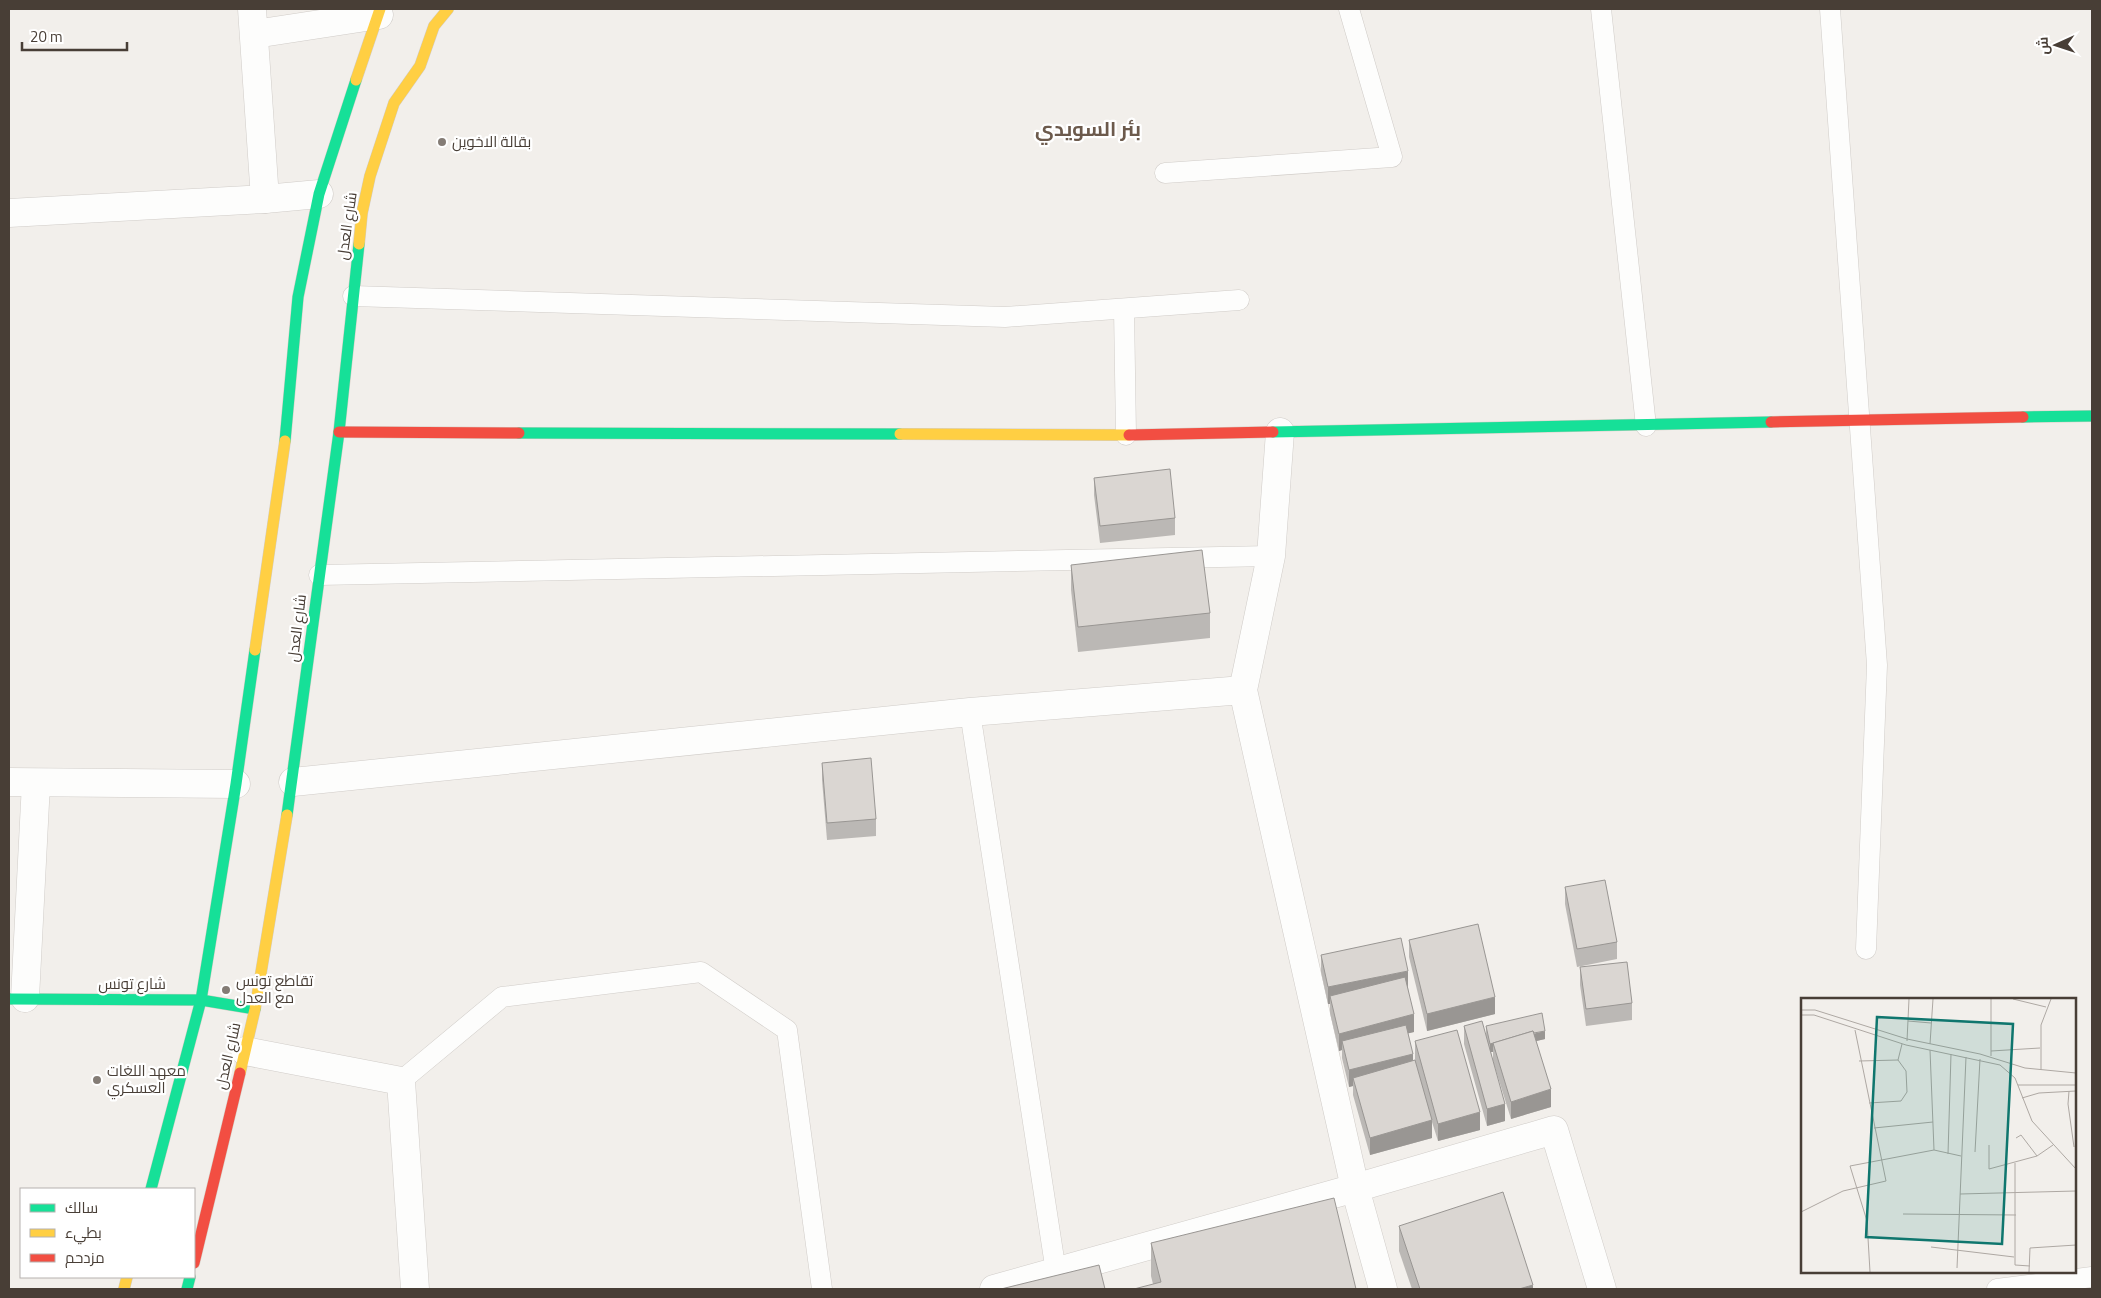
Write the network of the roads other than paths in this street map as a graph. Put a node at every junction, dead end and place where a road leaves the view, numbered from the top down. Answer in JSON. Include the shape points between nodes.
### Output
{"nodes":[{"id":1,"x":448,"y":9,"type":"edge"},
{"id":2,"x":1349,"y":9,"type":"edge"},
{"id":3,"x":1601,"y":9,"type":"edge"},
{"id":4,"x":1830,"y":9,"type":"edge"},
{"id":5,"x":379,"y":12,"type":"edge"},
{"id":6,"x":253,"y":21,"type":"edge"},
{"id":7,"x":1165,"y":173,"type":"dead end"},
{"id":8,"x":319,"y":194,"type":"junction"},
{"id":9,"x":265,"y":199,"type":"junction"},
{"id":10,"x":9,"y":213,"type":"edge"},
{"id":11,"x":353,"y":296,"type":"junction"},
{"id":12,"x":1239,"y":300,"type":"dead end"},
{"id":13,"x":1124,"y":309,"type":"junction"},
{"id":14,"x":2092,"y":416,"type":"edge"},
{"id":15,"x":1860,"y":421,"type":"junction"},
{"id":16,"x":1646,"y":426,"type":"junction"},
{"id":17,"x":339,"y":432,"type":"junction"},
{"id":18,"x":1280,"y":432,"type":"junction"},
{"id":19,"x":1126,"y":435,"type":"junction"},
{"id":20,"x":1271,"y":556,"type":"junction"},
{"id":21,"x":319,"y":574,"type":"junction"},
{"id":22,"x":1243,"y":690,"type":"junction"},
{"id":23,"x":970,"y":712,"type":"junction"},
{"id":24,"x":9,"y":782,"type":"edge"},
{"id":25,"x":293,"y":782,"type":"junction"},
{"id":26,"x":36,"y":783,"type":"junction"},
{"id":27,"x":236,"y":784,"type":"junction"},
{"id":28,"x":1866,"y":949,"type":"dead end"},
{"id":29,"x":17,"y":999,"type":"edge"},
{"id":30,"x":201,"y":1000,"type":"junction"},
{"id":31,"x":255,"y":1010,"type":"junction"},
{"id":32,"x":245,"y":1050,"type":"junction"},
{"id":33,"x":401,"y":1081,"type":"junction"},
{"id":34,"x":151,"y":1188,"type":"edge"},
{"id":35,"x":1355,"y":1188,"type":"junction"},
{"id":36,"x":195,"y":1259,"type":"edge"},
{"id":37,"x":1056,"y":1272,"type":"junction"},
{"id":38,"x":2092,"y":1277,"type":"edge"},
{"id":39,"x":415,"y":1289,"type":"edge"},
{"id":40,"x":822,"y":1289,"type":"edge"},
{"id":41,"x":994,"y":1289,"type":"edge"},
{"id":42,"x":1383,"y":1289,"type":"edge"},
{"id":43,"x":1602,"y":1289,"type":"edge"},
{"id":44,"x":1997,"y":1289,"type":"edge"}],
"edges":[{"from":1,"to":11,"type":"street","name":"شارع العدل","via":[[434,26],[420,66],[394,103],[381,138],[362,213]]},
{"from":2,"to":7,"type":"lane","via":[[1392,157]]},
{"from":3,"to":16,"type":"lane"},
{"from":4,"to":15,"type":"lane"},
{"from":5,"to":6,"type":"street"},
{"from":5,"to":8,"type":"street","name":"شارع العدل"},
{"from":6,"to":9,"type":"street"},
{"from":8,"to":9,"type":"street"},
{"from":8,"to":27,"type":"street","name":"شارع العدل","via":[[298,297],[287,429]]},
{"from":9,"to":10,"type":"street"},
{"from":11,"to":13,"type":"lane","via":[[1005,317]]},
{"from":11,"to":17,"type":"street","name":"شارع العدل"},
{"from":12,"to":13,"type":"lane"},
{"from":13,"to":19,"type":"lane"},
{"from":14,"to":15,"type":"street"},
{"from":15,"to":16,"type":"street"},
{"from":15,"to":28,"type":"lane","via":[[1877,665]]},
{"from":16,"to":18,"type":"street"},
{"from":17,"to":19,"type":"street"},
{"from":17,"to":21,"type":"street","name":"شارع العدل"},
{"from":18,"to":19,"type":"street"},
{"from":18,"to":20,"type":"street"},
{"from":20,"to":21,"type":"lane"},
{"from":20,"to":22,"type":"street"},
{"from":21,"to":25,"type":"street","name":"شارع العدل"},
{"from":22,"to":23,"type":"street"},
{"from":22,"to":35,"type":"street"},
{"from":23,"to":25,"type":"street"},
{"from":23,"to":37,"type":"lane"},
{"from":24,"to":26,"type":"street"},
{"from":25,"to":31,"type":"street","name":"شارع العدل"},
{"from":26,"to":27,"type":"street"},
{"from":26,"to":29,"type":"street"},
{"from":27,"to":30,"type":"street","name":"شارع العدل"},
{"from":29,"to":30,"type":"street","name":"شارع تونس"},
{"from":30,"to":31,"type":"street","name":"شارع تونس"},
{"from":30,"to":34,"type":"street","name":"شارع العدل"},
{"from":31,"to":32,"type":"street","name":"شارع العدل"},
{"from":32,"to":33,"type":"street"},
{"from":32,"to":36,"type":"street","name":"شارع العدل"},
{"from":33,"to":39,"type":"street"},
{"from":33,"to":40,"type":"lane","via":[[502,997],[701,972],[787,1030]]},
{"from":35,"to":37,"type":"street"},
{"from":35,"to":42,"type":"street"},
{"from":35,"to":43,"type":"street","via":[[1554,1130]]},
{"from":37,"to":41,"type":"street"},
{"from":38,"to":44,"type":"lane"}]}
